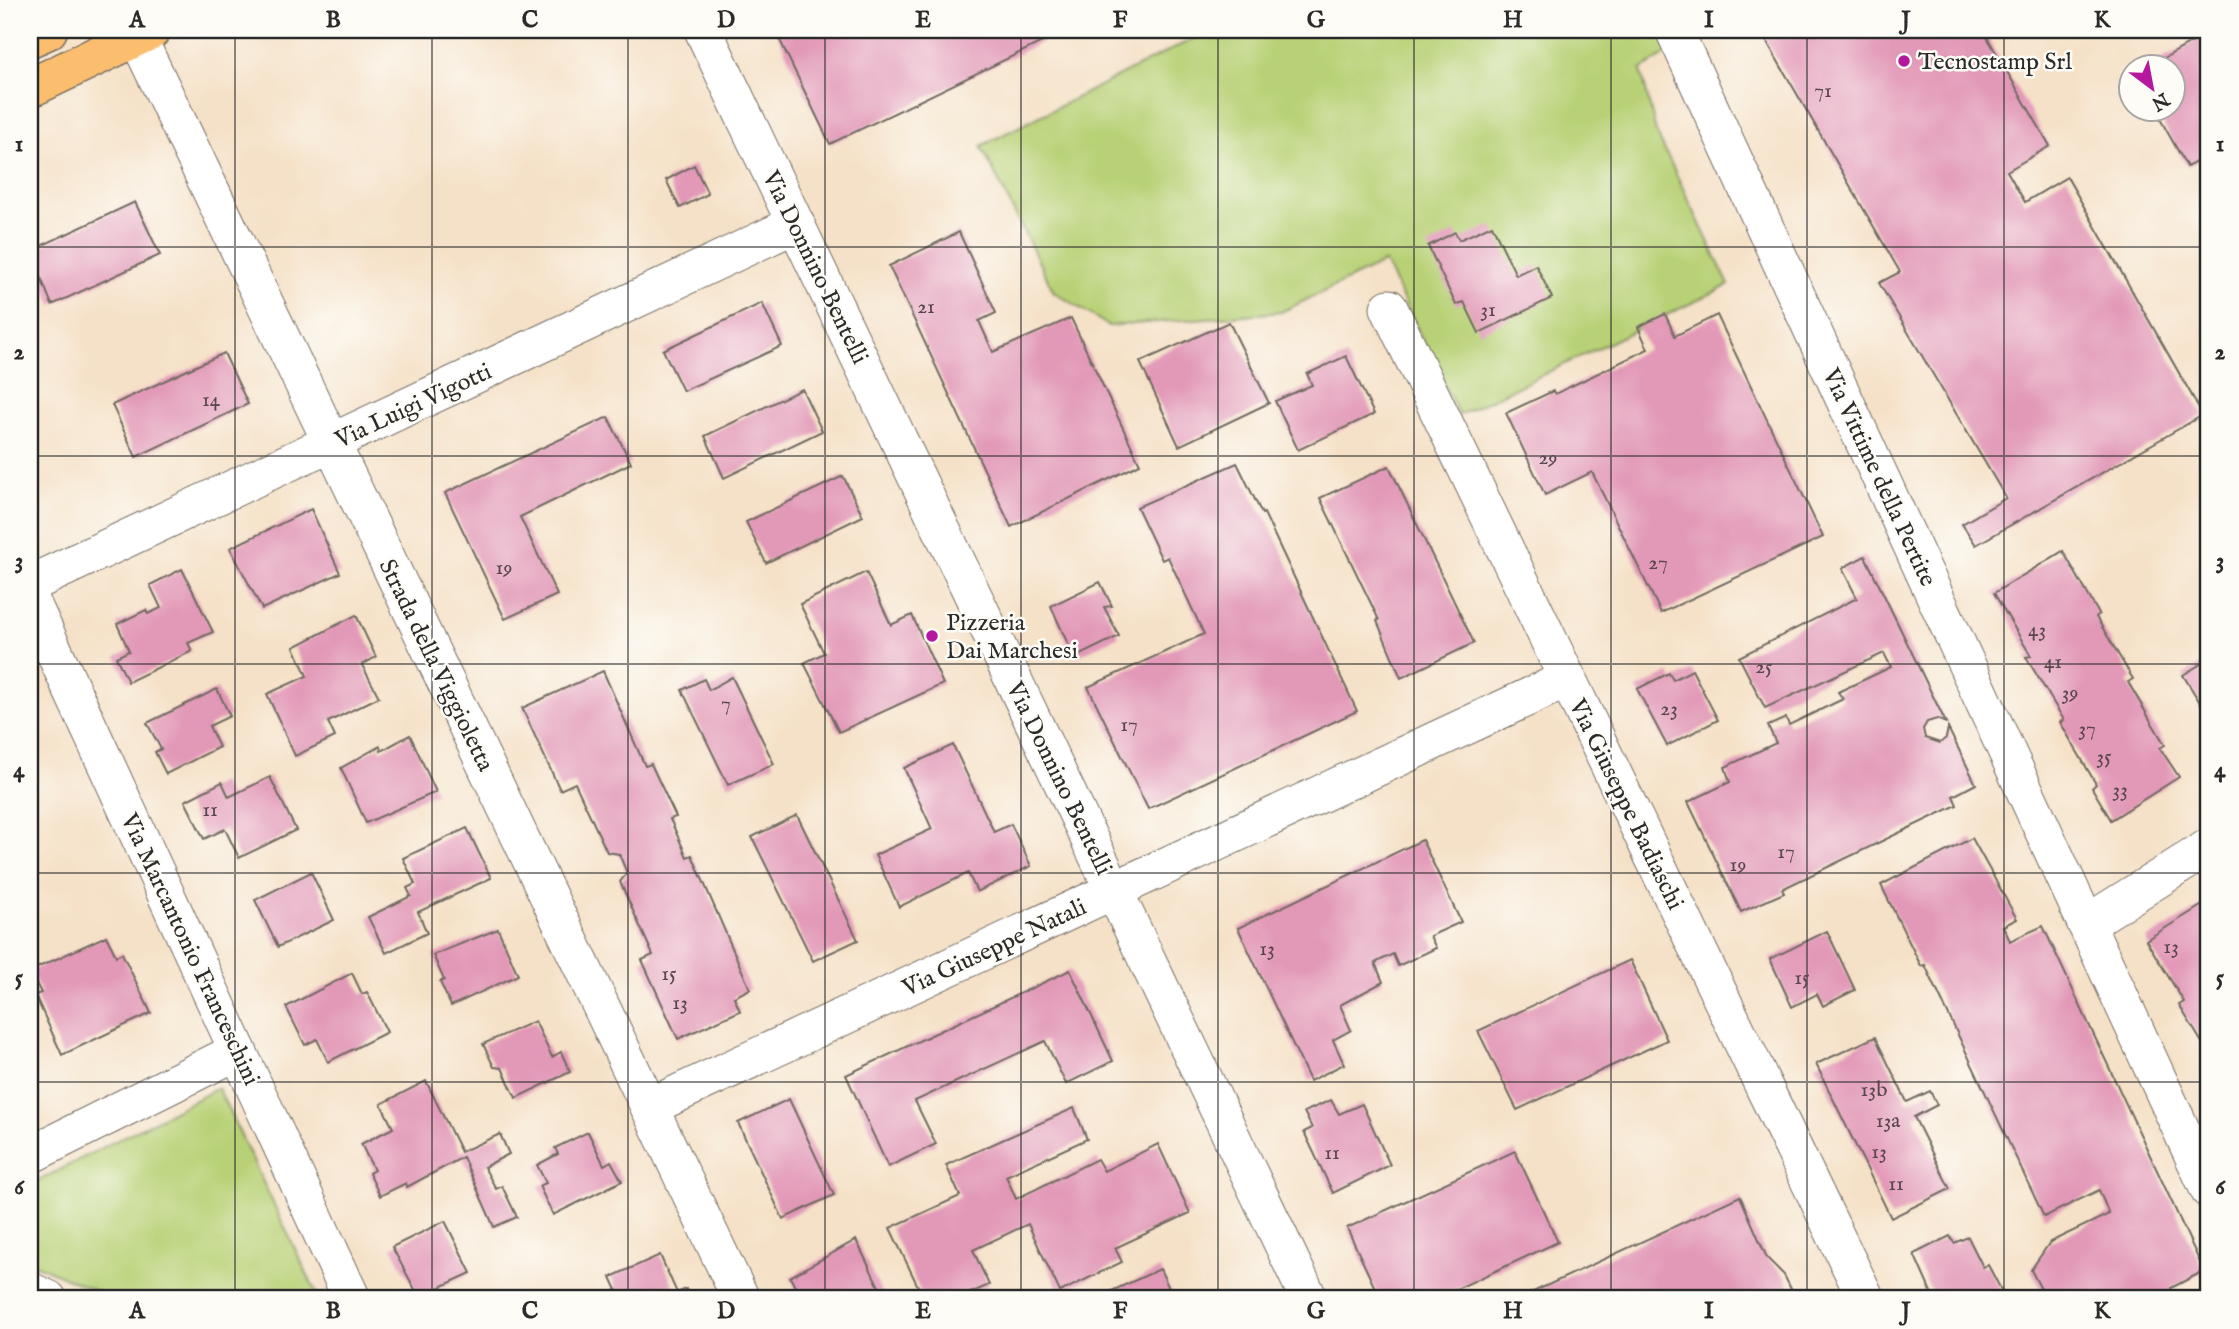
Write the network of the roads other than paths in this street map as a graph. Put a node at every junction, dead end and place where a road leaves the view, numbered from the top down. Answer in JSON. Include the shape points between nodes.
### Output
{"nodes":[{"id":1,"x":48,"y":30,"type":"edge"},
{"id":2,"x":703,"y":30,"type":"edge"},
{"id":3,"x":1674,"y":30,"type":"edge"},
{"id":4,"x":141,"y":32,"type":"edge"},
{"id":5,"x":30,"y":38,"type":"edge"},
{"id":6,"x":30,"y":88,"type":"edge"},
{"id":7,"x":796,"y":224,"type":"junction"},
{"id":8,"x":1389,"y":308,"type":"dead end"},
{"id":9,"x":332,"y":444,"type":"junction"},
{"id":10,"x":30,"y":584,"type":"edge"},
{"id":11,"x":30,"y":599,"type":"edge"},
{"id":12,"x":1567,"y":679,"type":"junction"},
{"id":13,"x":2209,"y":847,"type":"edge"},
{"id":14,"x":1114,"y":891,"type":"junction"},
{"id":15,"x":2086,"y":924,"type":"junction"},
{"id":16,"x":238,"y":1051,"type":"junction"},
{"id":17,"x":649,"y":1107,"type":"junction"},
{"id":18,"x":30,"y":1155,"type":"edge"},
{"id":19,"x":2209,"y":1190,"type":"edge"},
{"id":20,"x":30,"y":1291,"type":"edge"},
{"id":21,"x":48,"y":1299,"type":"edge"},
{"id":22,"x":352,"y":1299,"type":"edge"},
{"id":23,"x":741,"y":1299,"type":"edge"},
{"id":24,"x":1309,"y":1299,"type":"edge"},
{"id":25,"x":1866,"y":1299,"type":"edge"}],
"edges":[{"from":1,"to":5,"type":"main road"},
{"from":2,"to":7,"type":"street","name":"Via Donnino Bentelli"},
{"from":3,"to":15,"type":"street","name":"Via Vittime della Pertite"},
{"from":4,"to":6,"type":"main road"},
{"from":4,"to":9,"type":"street","name":"Strada della Viggioletta"},
{"from":7,"to":9,"type":"street","name":"Via Luigi Vigotti"},
{"from":7,"to":14,"type":"street","name":"Via Donnino Bentelli"},
{"from":8,"to":12,"type":"street","name":"Via Giuseppe Badiaschi"},
{"from":9,"to":10,"type":"street","name":"Via Luigi Vigotti"},
{"from":9,"to":17,"type":"street","name":"Strada della Viggioletta"},
{"from":11,"to":16,"type":"street","name":"Via Marcantonio Franceschini"},
{"from":12,"to":14,"type":"street","name":"Via Giuseppe Natali"},
{"from":12,"to":25,"type":"street","name":"Via Giuseppe Badiaschi"},
{"from":13,"to":15,"type":"street"},
{"from":14,"to":17,"type":"street","name":"Via Giuseppe Natali"},
{"from":14,"to":24,"type":"street","name":"Via Donnino Bentelli"},
{"from":15,"to":19,"type":"street","name":"Via Vittime della Pertite"},
{"from":16,"to":18,"type":"street"},
{"from":16,"to":22,"type":"street","name":"Via Marcantonio Franceschini"},
{"from":17,"to":23,"type":"street","name":"Strada della Viggioletta"},
{"from":20,"to":21,"type":"street"}]}
